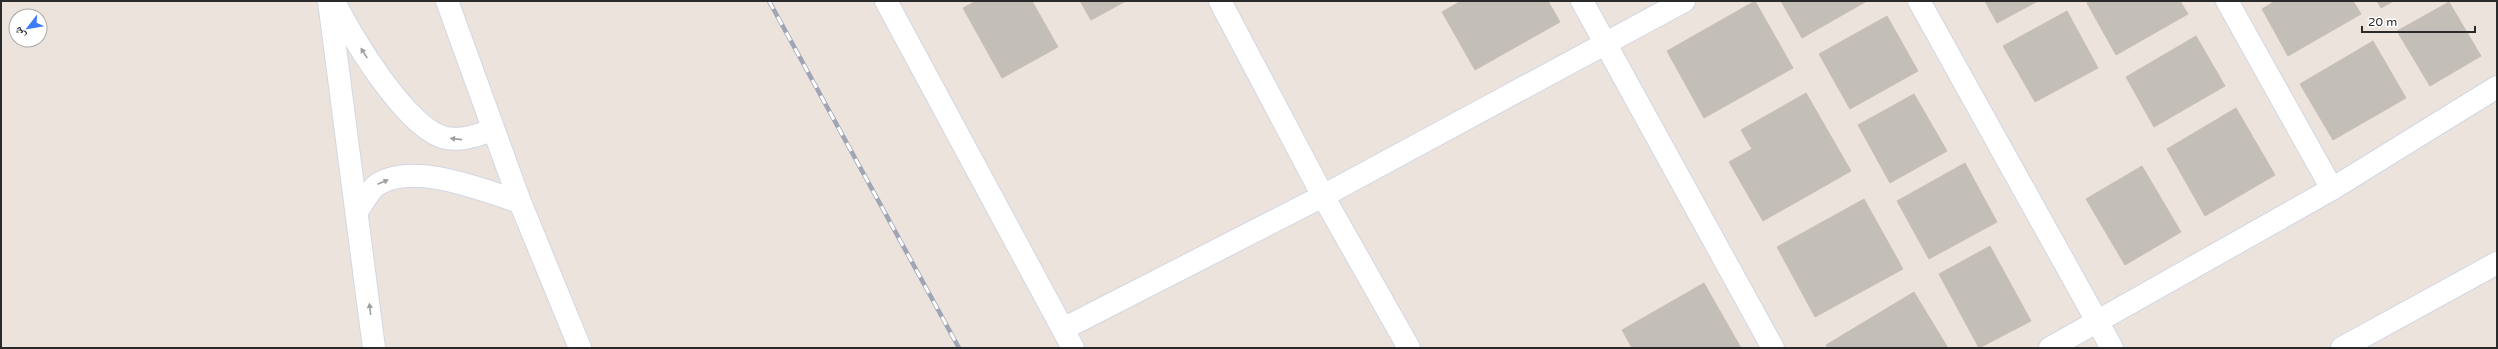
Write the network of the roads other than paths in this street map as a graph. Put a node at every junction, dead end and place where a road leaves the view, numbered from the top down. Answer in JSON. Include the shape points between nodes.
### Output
{"nodes":[{"id":1,"x":329,"y":1,"type":"edge"},
{"id":2,"x":334,"y":1,"type":"edge"},
{"id":3,"x":447,"y":1,"type":"edge"},
{"id":4,"x":886,"y":1,"type":"edge"},
{"id":5,"x":1220,"y":1,"type":"edge"},
{"id":6,"x":1582,"y":1,"type":"edge"},
{"id":7,"x":1684,"y":1,"type":"edge"},
{"id":8,"x":1919,"y":1,"type":"edge"},
{"id":9,"x":2227,"y":1,"type":"edge"},
{"id":10,"x":1606,"y":44,"type":"junction"},
{"id":11,"x":2497,"y":86,"type":"edge"},
{"id":12,"x":493,"y":130,"type":"junction"},
{"id":13,"x":2332,"y":189,"type":"junction"},
{"id":14,"x":1323,"y":196,"type":"junction"},
{"id":15,"x":520,"y":202,"type":"junction"},
{"id":16,"x":357,"y":211,"type":"junction"},
{"id":17,"x":2497,"y":263,"type":"edge"},
{"id":18,"x":2098,"y":322,"type":"junction"},
{"id":19,"x":1068,"y":339,"type":"edge"},
{"id":20,"x":374,"y":348,"type":"edge"},
{"id":21,"x":580,"y":348,"type":"edge"},
{"id":22,"x":1409,"y":348,"type":"edge"},
{"id":23,"x":1773,"y":348,"type":"edge"},
{"id":24,"x":2050,"y":348,"type":"edge"},
{"id":25,"x":2112,"y":348,"type":"edge"},
{"id":26,"x":2342,"y":348,"type":"edge"}],
"edges":[{"from":1,"to":16,"type":"street"},
{"from":12,"to":2,"type":"street","one_way":true,"via":[[464,140],[444,138],[412,115],[374,69],[347,28]]},
{"from":3,"to":12,"type":"street"},
{"from":4,"to":19,"type":"street"},
{"from":5,"to":14,"type":"street"},
{"from":6,"to":10,"type":"street"},
{"from":7,"to":10,"type":"street"},
{"from":8,"to":18,"type":"street"},
{"from":9,"to":13,"type":"street"},
{"from":10,"to":14,"type":"street"},
{"from":10,"to":23,"type":"street"},
{"from":11,"to":13,"type":"street"},
{"from":12,"to":15,"type":"street"},
{"from":13,"to":18,"type":"street"},
{"from":14,"to":19,"type":"street"},
{"from":14,"to":22,"type":"street"},
{"from":16,"to":15,"type":"street","one_way":true,"via":[[376,185],[398,176],[435,178]]},
{"from":15,"to":21,"type":"street"},
{"from":20,"to":16,"type":"street","one_way":true},
{"from":17,"to":26,"type":"street"},
{"from":18,"to":24,"type":"street"},
{"from":18,"to":25,"type":"street"}]}
